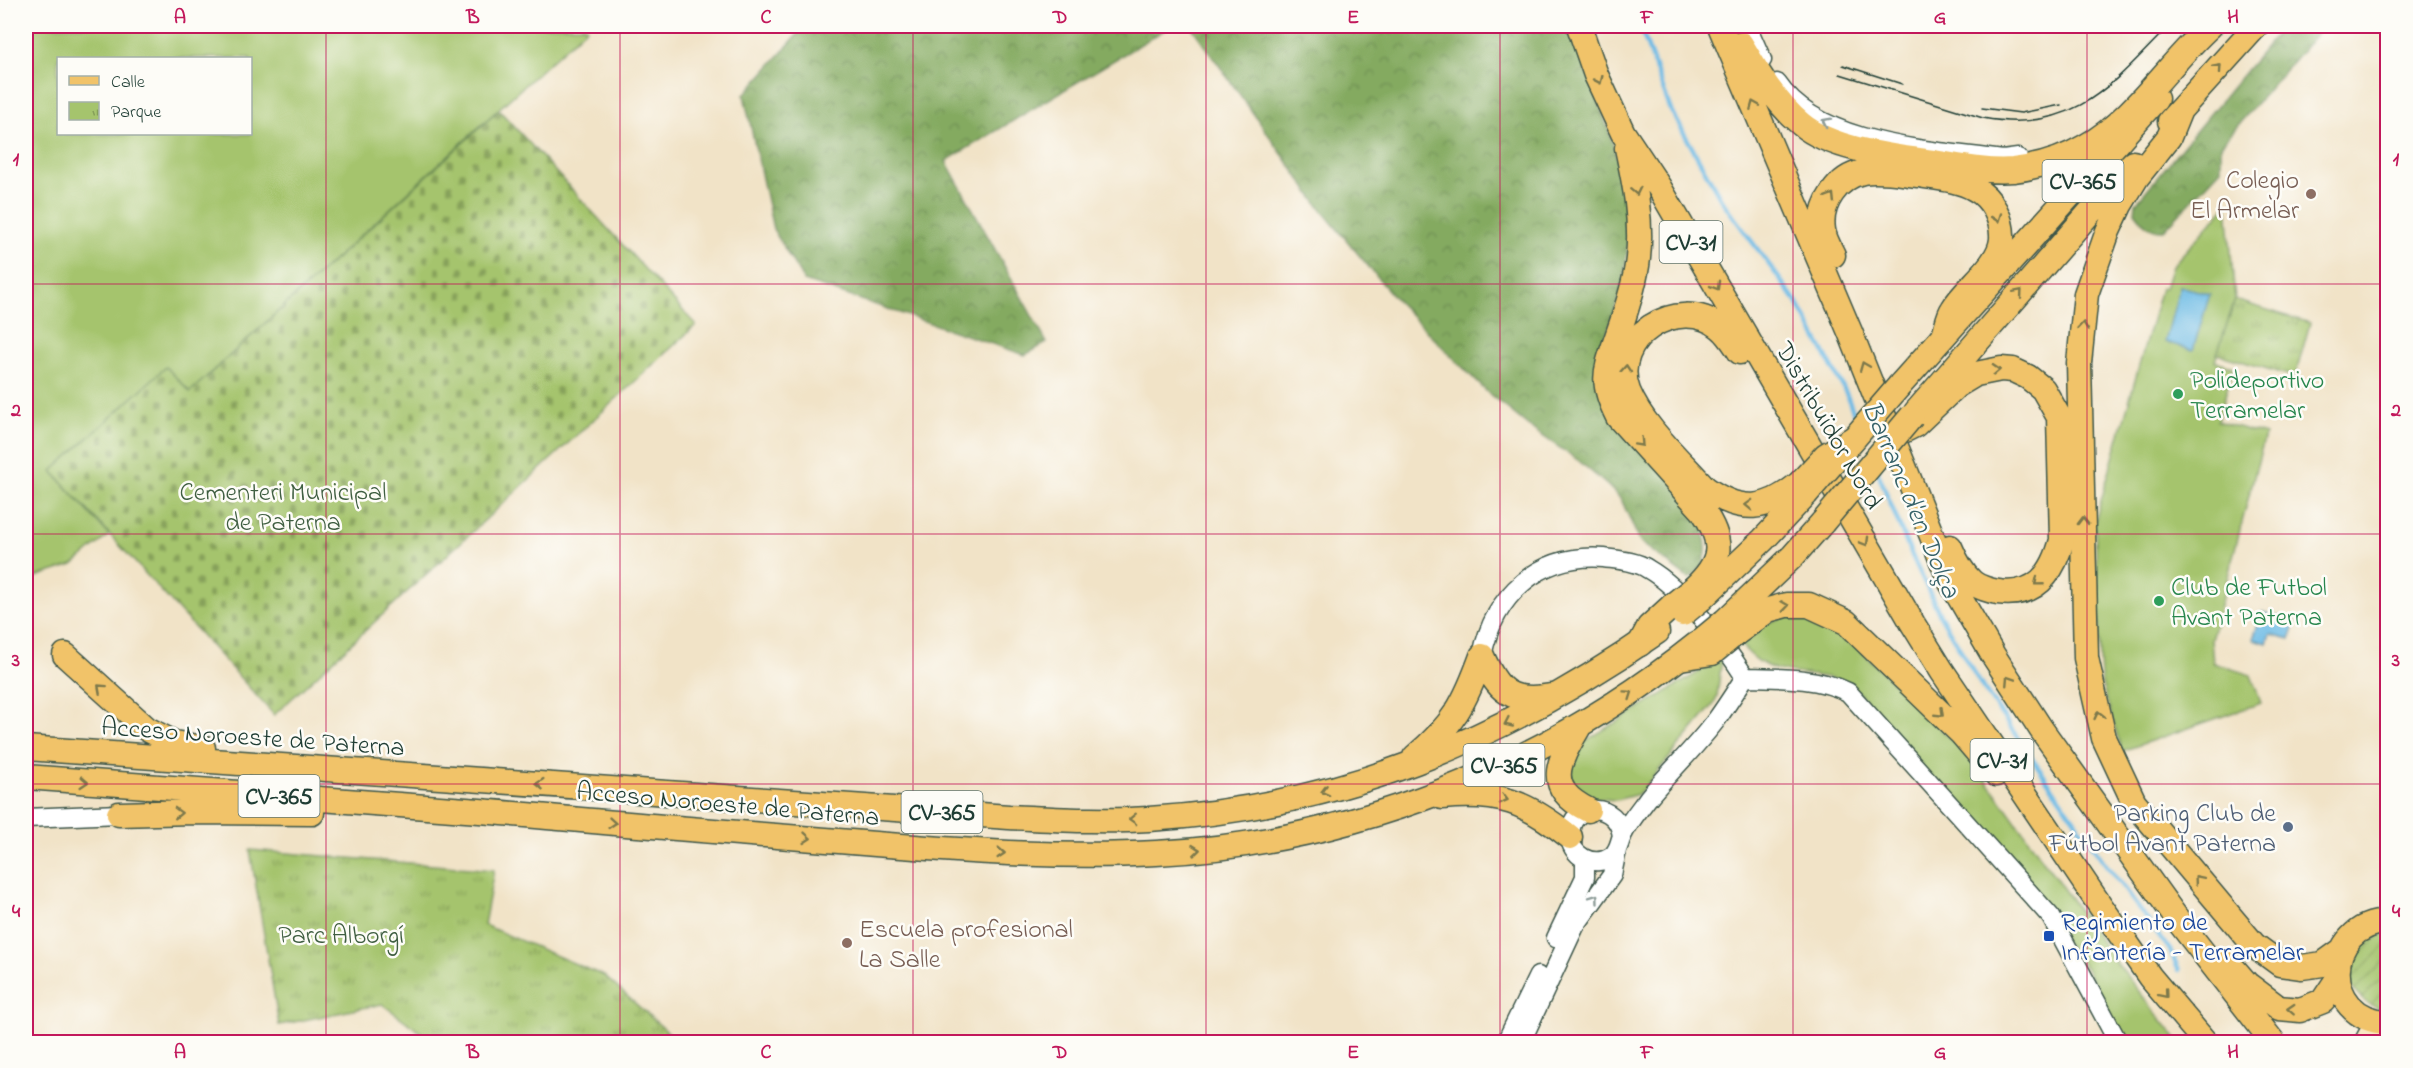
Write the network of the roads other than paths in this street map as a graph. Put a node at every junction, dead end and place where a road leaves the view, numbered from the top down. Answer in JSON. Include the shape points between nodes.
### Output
{"nodes":[{"id":1,"x":1579,"y":26,"type":"edge"},
{"id":2,"x":1720,"y":26,"type":"edge"},
{"id":3,"x":1727,"y":26,"type":"edge"},
{"id":4,"x":1747,"y":26,"type":"edge"},
{"id":5,"x":2221,"y":26,"type":"edge"},
{"id":6,"x":2256,"y":26,"type":"edge"},
{"id":7,"x":2202,"y":32,"type":"edge"},
{"id":8,"x":2180,"y":110,"type":"junction"},
{"id":9,"x":1623,"y":134,"type":"junction"},
{"id":10,"x":1850,"y":333,"type":"junction"},
{"id":11,"x":1944,"y":335,"type":"junction"},
{"id":12,"x":1909,"y":425,"type":"junction"},
{"id":13,"x":1814,"y":455,"type":"junction"},
{"id":14,"x":1803,"y":489,"type":"junction"},
{"id":15,"x":1925,"y":518,"type":"junction"},
{"id":16,"x":1688,"y":601,"type":"junction"},
{"id":17,"x":1730,"y":628,"type":"junction"},
{"id":18,"x":65,"y":655,"type":"dead end"},
{"id":19,"x":1482,"y":656,"type":"junction"},
{"id":20,"x":1745,"y":677,"type":"junction"},
{"id":21,"x":1559,"y":695,"type":"junction"},
{"id":22,"x":1580,"y":725,"type":"junction"},
{"id":23,"x":26,"y":748,"type":"edge"},
{"id":24,"x":304,"y":768,"type":"junction"},
{"id":25,"x":1402,"y":768,"type":"junction"},
{"id":26,"x":26,"y":777,"type":"edge"},
{"id":27,"x":1425,"y":799,"type":"junction"},
{"id":28,"x":1648,"y":799,"type":"junction"},
{"id":29,"x":1598,"y":811,"type":"junction"},
{"id":30,"x":119,"y":814,"type":"joint"},
{"id":31,"x":533,"y":817,"type":"junction"},
{"id":32,"x":26,"y":818,"type":"edge"},
{"id":33,"x":1570,"y":837,"type":"junction"},
{"id":34,"x":1620,"y":844,"type":"junction"},
{"id":35,"x":1585,"y":859,"type":"junction"},
{"id":36,"x":2093,"y":895,"type":"junction"},
{"id":37,"x":2386,"y":921,"type":"edge"},
{"id":38,"x":2180,"y":923,"type":"junction"},
{"id":39,"x":2341,"y":951,"type":"junction"},
{"id":40,"x":2337,"y":980,"type":"junction"},
{"id":41,"x":2376,"y":1029,"type":"edge"},
{"id":42,"x":1506,"y":1042,"type":"edge"},
{"id":43,"x":1521,"y":1042,"type":"edge"},
{"id":44,"x":2118,"y":1042,"type":"edge"},
{"id":45,"x":2205,"y":1042,"type":"edge"},
{"id":46,"x":2273,"y":1042,"type":"edge"}],
"edges":[{"from":1,"to":9,"type":"main road","name":"Distribuïdor Nord","number":"CV-31","one_way":true},
{"from":10,"to":2,"type":"main road","name":"Distribuïdor Nord","number":"CV-31","one_way":true},
{"from":3,"to":7,"type":"main road","via":[[1773,96],[1802,125],[1838,144],[1878,154],[2012,170],[2052,162],[2087,146],[2121,120]]},
{"from":7,"to":4,"type":"street","one_way":true,"via":[[2168,59],[2092,133],[2049,153],[2003,159],[1883,143],[1848,134],[1809,114],[1782,90],[1758,54]]},
{"from":5,"to":11,"type":"main road","number":"CV-365"},
{"from":8,"to":6,"type":"main road","number":"CV-365","one_way":true},
{"from":12,"to":8,"type":"main road","number":"CV-365","one_way":true},
{"from":39,"to":8,"type":"main road","one_way":true,"via":[[2323,964],[2302,967],[2280,964],[2254,945],[2134,802],[2104,738],[2086,658],[2079,363],[2086,294],[2120,205],[2169,137]]},
{"from":9,"to":13,"type":"main road","name":"Distribuïdor Nord","number":"CV-31","one_way":true,"via":[[1659,187]]},
{"from":9,"to":16,"type":"main road","one_way":true,"via":[[1638,199],[1638,259],[1608,358],[1606,382],[1610,401],[1622,423],[1714,527],[1718,546],[1714,564]]},
{"from":10,"to":11,"type":"main road","one_way":true,"via":[[1850,298],[1823,230],[1823,209],[1832,192],[1847,178],[1877,171],[1963,183],[1976,189],[1997,213],[2002,240],[1998,255],[1952,310]]},
{"from":15,"to":10,"type":"main road","name":"Distribuïdor Nord","number":"CV-31","one_way":true},
{"from":11,"to":14,"type":"main road","number":"CV-365","bridge":true,"via":[[1854,438],[1826,454]]},
{"from":12,"to":15,"type":"main road","one_way":true,"via":[[1963,380],[2001,369],[2028,377],[2043,389],[2059,417],[2062,540],[2058,557],[2038,584],[2010,594],[1973,583],[1948,543]]},
{"from":12,"to":17,"type":"main road","number":"CV-365","bridge":true},
{"from":14,"to":13,"type":"main road","one_way":true,"via":[[1754,507],[1734,504],[1705,488],[1640,414],[1628,390],[1624,375],[1634,342],[1662,319],[1694,316],[1719,326],[1729,334],[1792,440]]},
{"from":13,"to":36,"type":"main road","name":"Distribuïdor Nord","number":"CV-31","one_way":true,"via":[[1942,671]]},
{"from":14,"to":16,"type":"main road","via":[[1764,540]]},
{"from":38,"to":15,"type":"main road","name":"Distribuïdor Nord","number":"CV-31","one_way":true,"via":[[1993,655],[1950,581]]},
{"from":16,"to":21,"type":"main road","name":"Acceso Noroeste de Paterna","number":"CV-365","via":[[1649,627],[1640,644]]},
{"from":22,"to":17,"type":"main road","name":"Acceso Noroeste de Paterna","number":"CV-365","one_way":true,"bridge":true},
{"from":17,"to":36,"type":"main road","one_way":true,"via":[[1786,605],[1809,605],[1845,622],[1961,733],[2007,788],[2066,872]]},
{"from":24,"to":18,"type":"main road","one_way":true,"via":[[272,753],[188,746],[161,737],[147,729]]},
{"from":19,"to":20,"type":"street","via":[[1498,610],[1520,584],[1549,566],[1584,556],[1647,568],[1675,589]]},
{"from":19,"to":21,"type":"main road","via":[[1499,687],[1515,698]]},
{"from":19,"to":25,"type":"main road","via":[[1456,715],[1439,736]]},
{"from":20,"to":28,"type":"street","via":[[1716,719]]},
{"from":20,"to":44,"type":"street","via":[[1831,684],[1848,692],[2051,917]]},
{"from":21,"to":25,"type":"main road","name":"Acceso Noroeste de Paterna","number":"CV-365","one_way":true,"via":[[1515,720]]},
{"from":22,"to":27,"type":"main road","name":"Acceso Noroeste de Paterna","number":"CV-365"},
{"from":22,"to":29,"type":"main road","via":[[1563,753],[1560,786],[1573,802]]},
{"from":23,"to":24,"type":"main road","name":"Acceso Noroeste de Paterna","number":"CV-365"},
{"from":25,"to":24,"type":"main road","name":"Acceso Noroeste de Paterna","number":"CV-365","one_way":true,"via":[[1275,803],[1148,819],[1084,820]]},
{"from":26,"to":31,"type":"main road","name":"Acceso Noroeste de Paterna","number":"CV-365","one_way":true},
{"from":31,"to":27,"type":"main road","name":"Acceso Noroeste de Paterna","number":"CV-365","one_way":true,"via":[[1009,854],[1098,855],[1160,853],[1278,839]]},
{"from":27,"to":33,"type":"main road","one_way":true,"via":[[1484,796],[1512,801],[1543,815]]},
{"from":28,"to":29,"type":"street"},
{"from":28,"to":34,"type":"street"},
{"from":29,"to":33,"type":"street","via":[[1574,820]]},
{"from":29,"to":34,"type":"street","via":[[1619,823]]},
{"from":30,"to":31,"type":"main road","one_way":true,"via":[[338,813],[490,822]]},
{"from":30,"to":32,"type":"street"},
{"from":33,"to":35,"type":"street","via":[[1574,850]]},
{"from":34,"to":35,"type":"street","via":[[1612,856],[1599,861]]},
{"from":43,"to":34,"type":"street","one_way":true,"via":[[1575,926],[1612,874]]},
{"from":35,"to":42,"type":"street","via":[[1585,877]]},
{"from":36,"to":45,"type":"main road","name":"Distribuïdor Nord","number":"CV-31","one_way":true,"via":[[2150,977]]},
{"from":37,"to":39,"type":"main road","via":[[2359,930]]},
{"from":40,"to":38,"type":"main road","one_way":true,"via":[[2323,1001],[2300,1010],[2279,1008],[2247,984],[2210,943]]},
{"from":38,"to":46,"type":"main road","name":"Distribuïdor Nord","number":"CV-31"},
{"from":39,"to":40,"type":"main road"},
{"from":40,"to":41,"type":"main road","via":[[2350,1006]]}]}
